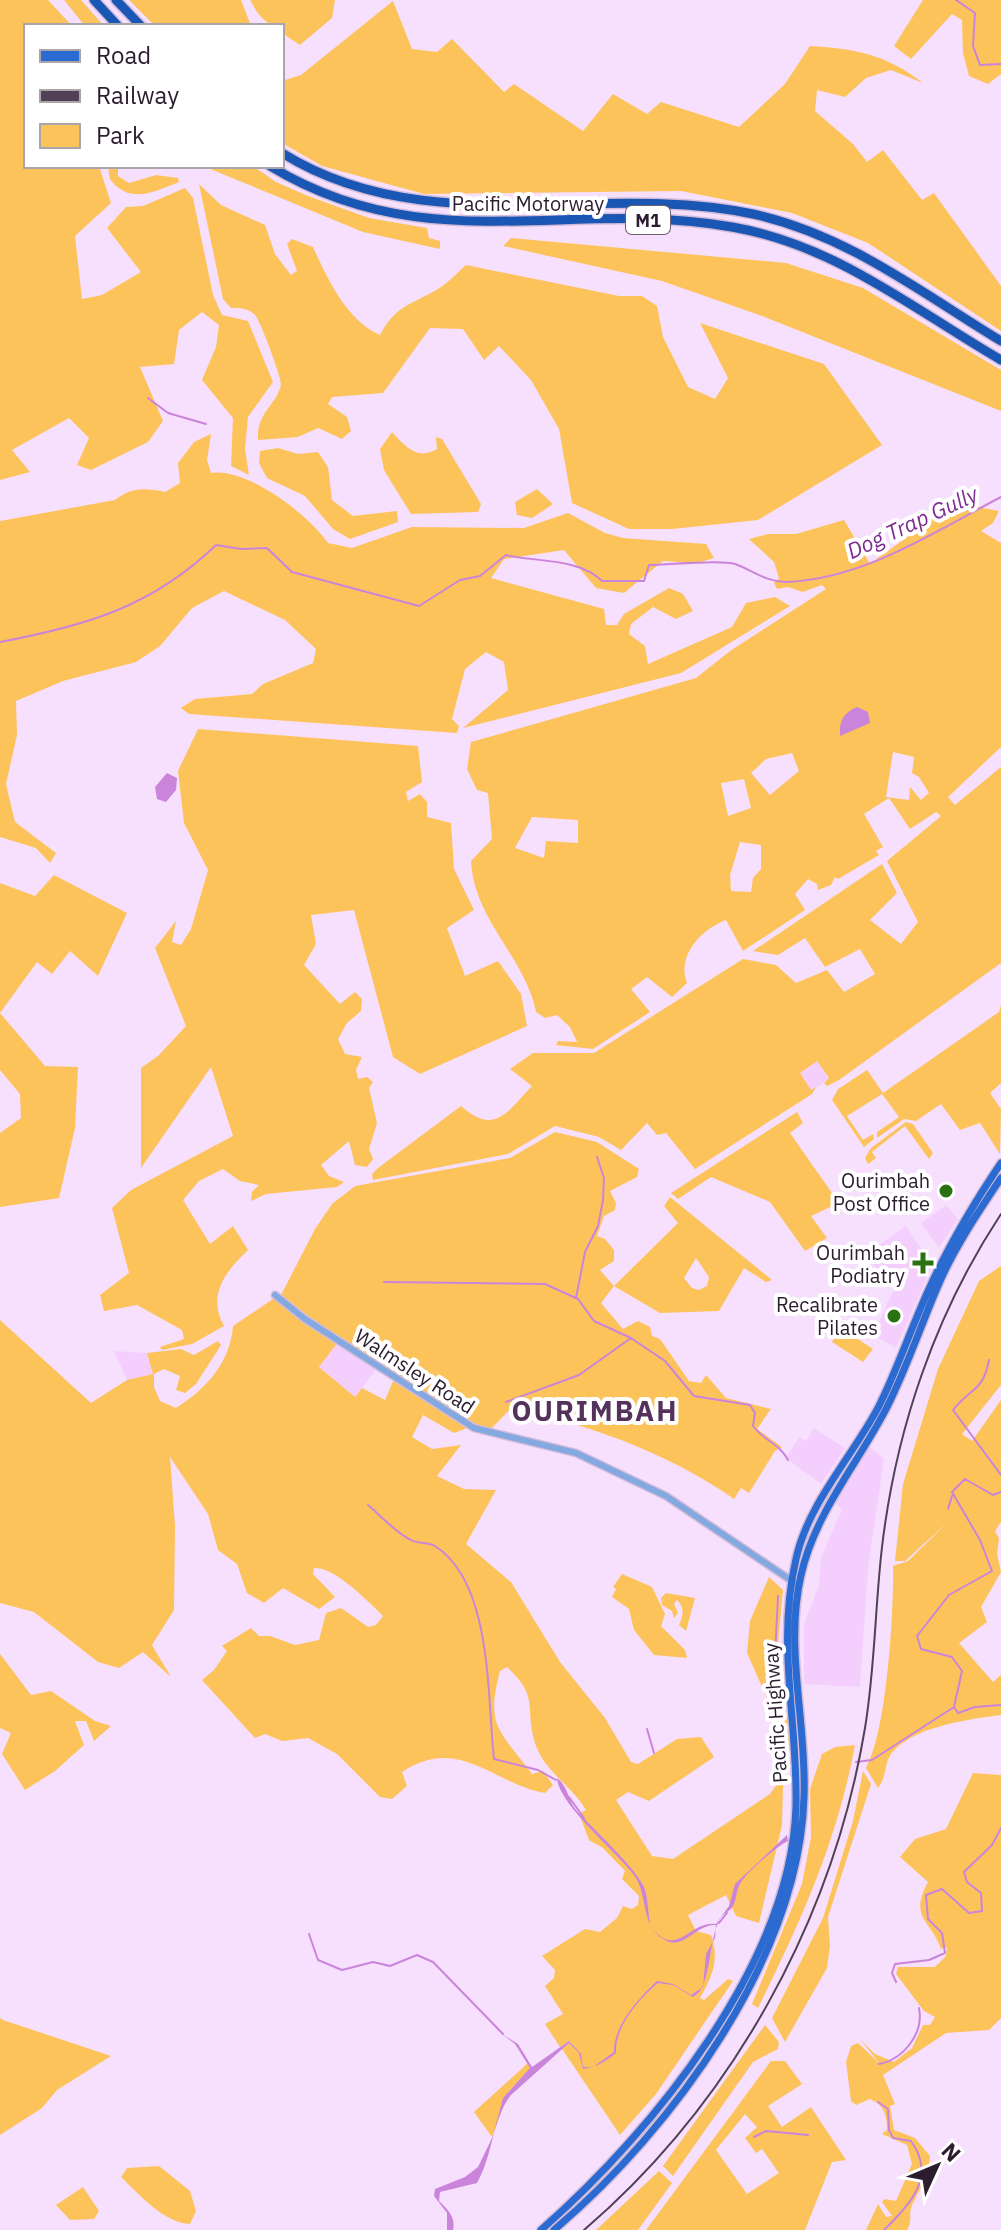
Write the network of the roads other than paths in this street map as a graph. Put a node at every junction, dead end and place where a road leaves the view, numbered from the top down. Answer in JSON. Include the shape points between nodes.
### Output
{"nodes":[{"id":1,"x":94,"y":0,"type":"edge"},
{"id":2,"x":116,"y":0,"type":"edge"},
{"id":3,"x":116,"y":24,"type":"edge"},
{"id":4,"x":139,"y":24,"type":"edge"},
{"id":5,"x":284,"y":154,"type":"edge"},
{"id":6,"x":274,"y":168,"type":"edge"},
{"id":7,"x":1001,"y":341,"type":"edge"},
{"id":8,"x":1001,"y":360,"type":"edge"},
{"id":9,"x":1001,"y":1163,"type":"edge"},
{"id":10,"x":1001,"y":1178,"type":"edge"},
{"id":11,"x":275,"y":1295,"type":"dead end"},
{"id":12,"x":791,"y":1581,"type":"junction"},
{"id":13,"x":799,"y":1585,"type":"junction"},
{"id":14,"x":800,"y":1809,"type":"junction"},
{"id":15,"x":796,"y":1850,"type":"junction"},
{"id":16,"x":541,"y":2230,"type":"edge"},
{"id":17,"x":554,"y":2230,"type":"edge"}],
"edges":[{"from":1,"to":3,"type":"highway"},
{"from":2,"to":4,"type":"highway"},
{"from":5,"to":7,"type":"highway","name":"Pacific Motorway","number":"M1","via":[[354,186],[444,205],[663,205],[754,215],[843,244]]},
{"from":6,"to":8,"type":"highway","name":"Pacific Motorway","number":"M1","via":[[339,199],[434,221],[685,221],[772,236],[864,274]]},
{"from":9,"to":12,"type":"main road","name":"Pacific Highway","via":[[936,1273],[879,1406],[812,1517]]},
{"from":10,"to":13,"type":"main road","name":"Pacific Highway","via":[[952,1256],[889,1403],[826,1509]]},
{"from":11,"to":12,"type":"street","name":"Walmsley Road","via":[[474,1428],[582,1456],[666,1496]]},
{"from":12,"to":13,"type":"street","name":"Walmsley Road"},
{"from":12,"to":14,"type":"main road","name":"Pacific Highway","via":[[785,1632]]},
{"from":13,"to":14,"type":"main road","name":"Pacific Highway","via":[[793,1645],[804,1761]]},
{"from":14,"to":15,"type":"main road","name":"Pacific Highway"},
{"from":15,"to":16,"type":"main road","name":"Pacific Highway","via":[[758,1953],[678,2084],[633,2142]]},
{"from":15,"to":17,"type":"main road","name":"Pacific Highway","via":[[774,1938],[707,2056],[634,2153]]}]}
